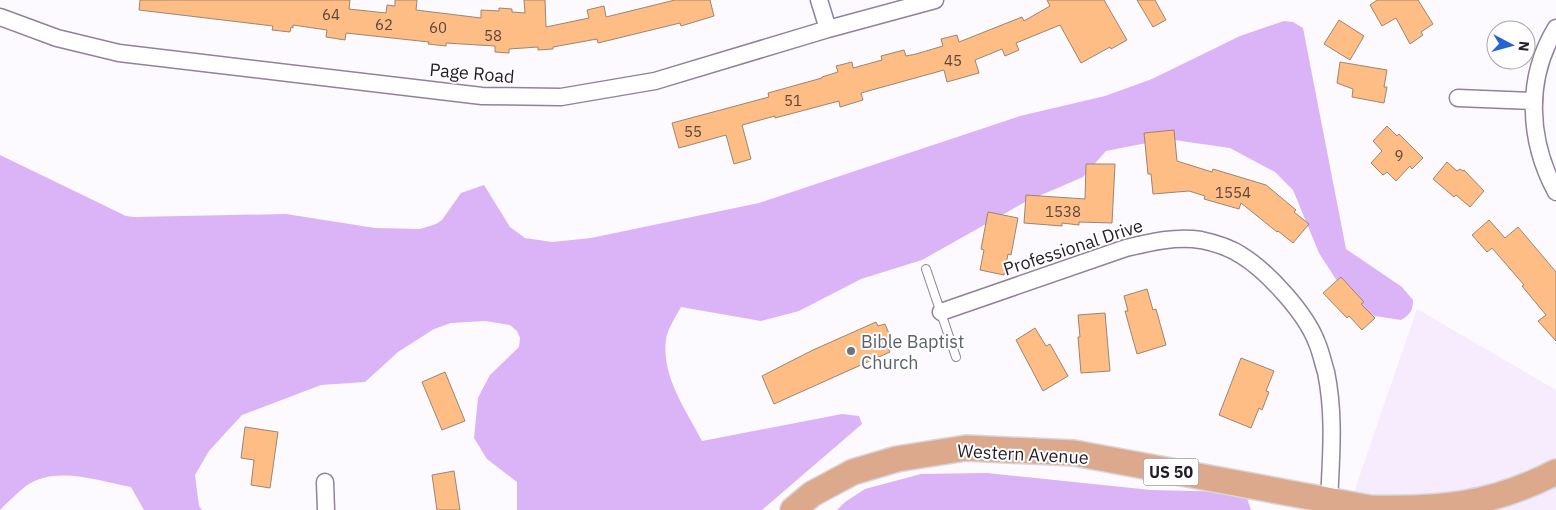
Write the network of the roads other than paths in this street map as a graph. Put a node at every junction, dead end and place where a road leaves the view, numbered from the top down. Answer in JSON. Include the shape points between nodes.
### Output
{"nodes":[{"id":1,"x":819,"y":0,"type":"edge"},
{"id":2,"x":935,"y":0,"type":"edge"},
{"id":3,"x":0,"y":17,"type":"edge"},
{"id":4,"x":1556,"y":28,"type":"edge"},
{"id":5,"x":828,"y":29,"type":"junction"},
{"id":6,"x":1458,"y":98,"type":"dead end"},
{"id":7,"x":1533,"y":102,"type":"junction"},
{"id":8,"x":1556,"y":192,"type":"edge"},
{"id":9,"x":926,"y":269,"type":"dead end"},
{"id":10,"x":941,"y":312,"type":"junction"},
{"id":11,"x":956,"y":357,"type":"dead end"},
{"id":12,"x":1556,"y":472,"type":"edge"},
{"id":13,"x":325,"y":482,"type":"dead end"},
{"id":14,"x":1329,"y":502,"type":"junction"},
{"id":15,"x":1448,"y":508,"type":"edge"},
{"id":16,"x":326,"y":510,"type":"edge"},
{"id":17,"x":793,"y":510,"type":"edge"}],
"edges":[{"from":1,"to":5,"type":"street"},
{"from":2,"to":5,"type":"street","name":"Page Road"},
{"from":3,"to":5,"type":"street","name":"Page Road","via":[[58,38],[119,53],[482,96],[516,97],[560,97],[655,81]]},
{"from":4,"to":7,"type":"street","via":[[1541,59]]},
{"from":6,"to":7,"type":"street"},
{"from":7,"to":8,"type":"street","via":[[1534,128],[1541,157]]},
{"from":9,"to":10,"type":"lane"},
{"from":10,"to":11,"type":"lane"},
{"from":10,"to":14,"type":"street","name":"Professional Drive","via":[[1155,241],[1178,238],[1222,245],[1261,270],[1301,314],[1317,342],[1331,406]]},
{"from":12,"to":15,"type":"main road","name":"Western Avenue","number":"US 50","via":[[1485,500]]},
{"from":13,"to":16,"type":"street"},
{"from":14,"to":15,"type":"main road","name":"Western Avenue","number":"US 50","via":[[1370,508]]},
{"from":14,"to":17,"type":"main road","name":"Western Avenue","number":"US 50","via":[[1074,453],[966,448],[897,459],[853,472],[812,494]]}]}
